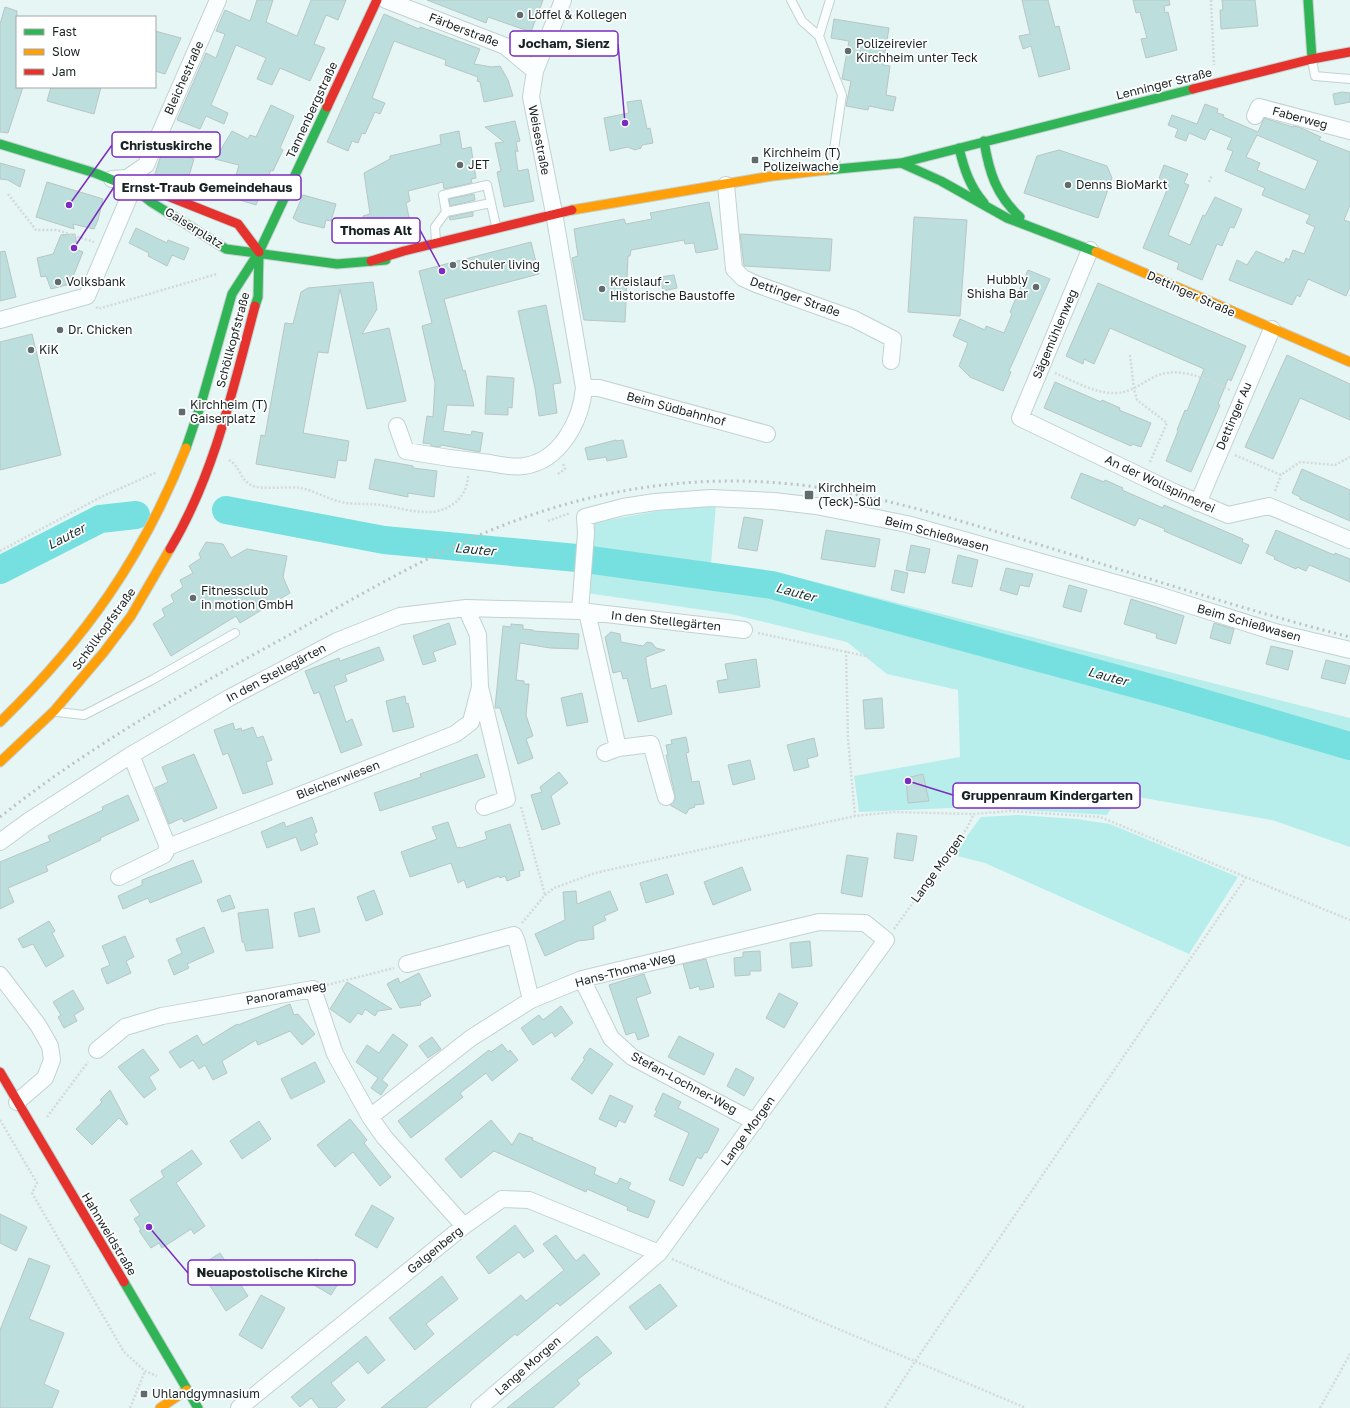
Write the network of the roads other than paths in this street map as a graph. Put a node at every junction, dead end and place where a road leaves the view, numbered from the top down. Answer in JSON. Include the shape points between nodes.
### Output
{"nodes":[{"id":1,"x":218,"y":0,"type":"edge"},
{"id":2,"x":377,"y":0,"type":"edge"},
{"id":3,"x":386,"y":0,"type":"edge"},
{"id":4,"x":563,"y":0,"type":"edge"},
{"id":5,"x":791,"y":0,"type":"edge"},
{"id":6,"x":830,"y":0,"type":"edge"},
{"id":7,"x":1308,"y":0,"type":"edge"},
{"id":8,"x":819,"y":36,"type":"junction"},
{"id":9,"x":1350,"y":52,"type":"edge"},
{"id":10,"x":1312,"y":59,"type":"junction"},
{"id":11,"x":535,"y":71,"type":"junction"},
{"id":12,"x":1350,"y":79,"type":"edge"},
{"id":13,"x":1255,"y":116,"type":"dead end"},
{"id":14,"x":1350,"y":131,"type":"edge"},
{"id":15,"x":984,"y":141,"type":"junction"},
{"id":16,"x":0,"y":144,"type":"edge"},
{"id":17,"x":959,"y":148,"type":"junction"},
{"id":18,"x":901,"y":163,"type":"junction"},
{"id":19,"x":836,"y":169,"type":"junction"},
{"id":20,"x":112,"y":179,"type":"junction"},
{"id":21,"x":726,"y":185,"type":"junction"},
{"id":22,"x":133,"y":188,"type":"junction"},
{"id":23,"x":491,"y":203,"type":"junction"},
{"id":24,"x":986,"y":205,"type":"junction"},
{"id":25,"x":446,"y":212,"type":"junction"},
{"id":26,"x":554,"y":213,"type":"junction"},
{"id":27,"x":1032,"y":227,"type":"junction"},
{"id":28,"x":497,"y":229,"type":"junction"},
{"id":29,"x":436,"y":243,"type":"junction"},
{"id":30,"x":1090,"y":250,"type":"junction"},
{"id":31,"x":259,"y":252,"type":"junction"},
{"id":32,"x":371,"y":261,"type":"junction"},
{"id":33,"x":0,"y":320,"type":"edge"},
{"id":34,"x":1272,"y":329,"type":"junction"},
{"id":35,"x":891,"y":361,"type":"dead end"},
{"id":36,"x":1350,"y":362,"type":"edge"},
{"id":37,"x":584,"y":388,"type":"junction"},
{"id":38,"x":1020,"y":418,"type":"joint"},
{"id":39,"x":397,"y":426,"type":"dead end"},
{"id":40,"x":767,"y":434,"type":"dead end"},
{"id":41,"x":1198,"y":503,"type":"junction"},
{"id":42,"x":1350,"y":540,"type":"edge"},
{"id":43,"x":466,"y":608,"type":"junction"},
{"id":44,"x":584,"y":612,"type":"junction"},
{"id":45,"x":744,"y":630,"type":"road end"},
{"id":46,"x":235,"y":633,"type":"dead end"},
{"id":47,"x":1350,"y":650,"type":"edge"},
{"id":48,"x":480,"y":687,"type":"junction"},
{"id":49,"x":54,"y":711,"type":"junction"},
{"id":50,"x":0,"y":722,"type":"edge"},
{"id":51,"x":131,"y":755,"type":"junction"},
{"id":52,"x":0,"y":762,"type":"edge"},
{"id":53,"x":666,"y":797,"type":"dead end"},
{"id":54,"x":484,"y":807,"type":"dead end"},
{"id":55,"x":0,"y":842,"type":"edge"},
{"id":56,"x":168,"y":847,"type":"junction"},
{"id":57,"x":119,"y":878,"type":"dead end"},
{"id":58,"x":886,"y":940,"type":"joint"},
{"id":59,"x":407,"y":964,"type":"road end"},
{"id":60,"x":0,"y":975,"type":"edge"},
{"id":61,"x":582,"y":979,"type":"junction"},
{"id":62,"x":531,"y":1000,"type":"junction"},
{"id":63,"x":97,"y":1050,"type":"road end"},
{"id":64,"x":0,"y":1072,"type":"edge"},
{"id":65,"x":17,"y":1102,"type":"junction"},
{"id":66,"x":370,"y":1117,"type":"junction"},
{"id":67,"x":755,"y":1122,"type":"junction"},
{"id":68,"x":464,"y":1226,"type":"junction"},
{"id":69,"x":659,"y":1253,"type":"junction"},
{"id":70,"x":187,"y":1390,"type":"junction"},
{"id":71,"x":160,"y":1408,"type":"edge"},
{"id":72,"x":198,"y":1408,"type":"edge"},
{"id":73,"x":239,"y":1408,"type":"edge"},
{"id":74,"x":478,"y":1408,"type":"edge"}],
"edges":[{"from":1,"to":20,"type":"street","name":"Bleichestraße","via":[[146,165],[127,178]]},
{"from":2,"to":31,"type":"main road","name":"Tannenbergstraße"},
{"from":3,"to":11,"type":"street","name":"Färberstraße","via":[[505,46]]},
{"from":4,"to":11,"type":"street","name":"Weisestraße"},
{"from":5,"to":8,"type":"lane","via":[[802,21]]},
{"from":6,"to":8,"type":"lane"},
{"from":7,"to":10,"type":"main road"},
{"from":8,"to":19,"type":"lane","via":[[842,95],[834,149]]},
{"from":9,"to":10,"type":"main road","name":"Lenninger Straße"},
{"from":10,"to":12,"type":"lane","via":[[1315,76]]},
{"from":10,"to":15,"type":"main road","name":"Lenninger Straße"},
{"from":11,"to":26,"type":"street","name":"Weisestraße","via":[[530,97]]},
{"from":13,"to":14,"type":"street","name":"Faberweg","via":[[1259,107]]},
{"from":15,"to":17,"type":"main road","name":"Dettinger Straße"},
{"from":15,"to":27,"type":"main road","name":"Dettinger Straße","via":[[992,182],[1006,206]]},
{"from":16,"to":20,"type":"main road"},
{"from":17,"to":18,"type":"main road","name":"Dettinger Straße"},
{"from":17,"to":24,"type":"main road","name":"Dettinger Straße","via":[[964,171],[973,192]]},
{"from":18,"to":19,"type":"main road","name":"Dettinger Straße"},
{"from":18,"to":24,"type":"main road","name":"Dettinger Straße"},
{"from":19,"to":21,"type":"main road","name":"Dettinger Straße","via":[[772,176]]},
{"from":20,"to":22,"type":"main road"},
{"from":21,"to":26,"type":"main road","name":"Dettinger Straße"},
{"from":21,"to":35,"type":"street","name":"Dettinger Straße","via":[[734,268],[743,278],[854,319],[893,339]]},
{"from":22,"to":31,"type":"main road","name":"Gaiserplatz","via":[[226,249]]},
{"from":22,"to":31,"type":"main road","name":"Gaiserplatz","via":[[155,191],[238,224]]},
{"from":22,"to":33,"type":"street","via":[[87,296]]},
{"from":23,"to":25,"type":"lane"},
{"from":23,"to":25,"type":"lane","via":[[487,185],[443,195]]},
{"from":23,"to":28,"type":"lane"},
{"from":24,"to":27,"type":"main road","name":"Dettinger Straße","via":[[1007,218]]},
{"from":25,"to":29,"type":"lane","via":[[435,227]]},
{"from":26,"to":28,"type":"main road","name":"Dettinger Straße"},
{"from":26,"to":32,"type":"main road","name":"Dettinger Straße","via":[[528,229],[406,259]]},
{"from":26,"to":37,"type":"street"},
{"from":27,"to":30,"type":"main road","name":"Dettinger Straße"},
{"from":28,"to":29,"type":"main road","name":"Dettinger Straße"},
{"from":29,"to":32,"type":"main road","name":"Dettinger Straße"},
{"from":30,"to":34,"type":"main road","name":"Dettinger Straße"},
{"from":30,"to":38,"type":"street","name":"Sägemühlenweg"},
{"from":31,"to":32,"type":"main road","name":"Dettinger Straße","via":[[337,264]]},
{"from":31,"to":49,"type":"main road","name":"Schöllkopfstraße","via":[[258,298],[224,420],[197,498],[155,578],[131,616]]},
{"from":31,"to":50,"type":"main road","name":"Schöllkopfstraße","via":[[234,290],[193,428],[177,471],[129,568],[81,637],[22,702]]},
{"from":34,"to":36,"type":"main road","name":"Dettinger Straße"},
{"from":34,"to":41,"type":"street","name":"Dettinger Au"},
{"from":37,"to":39,"type":"street","via":[[576,422],[558,450],[524,466],[468,461],[406,451]]},
{"from":37,"to":40,"type":"street","name":"Beim Südbahnhof","via":[[599,388]]},
{"from":38,"to":41,"type":"street","name":"An der Wollspinnerei"},
{"from":41,"to":42,"type":"street","name":"An der Wollspinnerei","via":[[1228,515],[1269,506]]},
{"from":43,"to":44,"type":"street","name":"In den Stellegärten"},
{"from":43,"to":48,"type":"street","name":"Bleicherwiesen","via":[[478,635]]},
{"from":43,"to":51,"type":"street","name":"In den Stellegärten","via":[[400,616],[337,641],[236,694]]},
{"from":44,"to":45,"type":"street","name":"In den Stellegärten"},
{"from":44,"to":47,"type":"street","name":"Beim Schießwasen","via":[[581,587],[585,517],[655,502],[711,498],[816,506],[907,524],[1158,595],[1275,632]]},
{"from":44,"to":53,"type":"street","via":[[612,750],[651,744]]},
{"from":46,"to":49,"type":"lane","via":[[84,715]]},
{"from":48,"to":54,"type":"street","name":"Bleicherwiesen","via":[[507,799]]},
{"from":48,"to":56,"type":"street","name":"Bleicherwiesen","via":[[472,722],[455,734]]},
{"from":49,"to":52,"type":"main road","name":"Schöllkopfstraße"},
{"from":51,"to":55,"type":"street","name":"In den Stellegärten"},
{"from":51,"to":56,"type":"street"},
{"from":56,"to":57,"type":"street","name":"Bleicherwiesen","via":[[164,855]]},
{"from":58,"to":61,"type":"street","name":"Hans-Thoma-Weg","via":[[865,923],[819,922]]},
{"from":58,"to":67,"type":"street","name":"Lange Morgen"},
{"from":59,"to":62,"type":"street","via":[[514,935]]},
{"from":60,"to":65,"type":"street","via":[[38,1025],[50,1046],[52,1060],[45,1078]]},
{"from":61,"to":62,"type":"street","name":"Hans-Thoma-Weg"},
{"from":61,"to":67,"type":"street","name":"Stefan-Lochner-Weg","via":[[611,1038],[632,1057]]},
{"from":62,"to":66,"type":"street","name":"Hans-Thoma-Weg","via":[[471,1038]]},
{"from":63,"to":66,"type":"street","name":"Panoramaweg","via":[[125,1027],[155,1018],[313,989],[335,1054]]},
{"from":64,"to":65,"type":"main road","name":"Hahnweidstraße"},
{"from":65,"to":70,"type":"main road","name":"Hahnweidstraße"},
{"from":66,"to":68,"type":"street","via":[[385,1138]]},
{"from":67,"to":69,"type":"street","name":"Lange Morgen"},
{"from":68,"to":69,"type":"street","name":"Galgenberg","via":[[502,1199],[530,1200]]},
{"from":68,"to":73,"type":"street","name":"Galgenberg"},
{"from":69,"to":74,"type":"street","name":"Lange Morgen"},
{"from":70,"to":71,"type":"main road"},
{"from":70,"to":72,"type":"main road","name":"Hahnweidstraße"}]}
